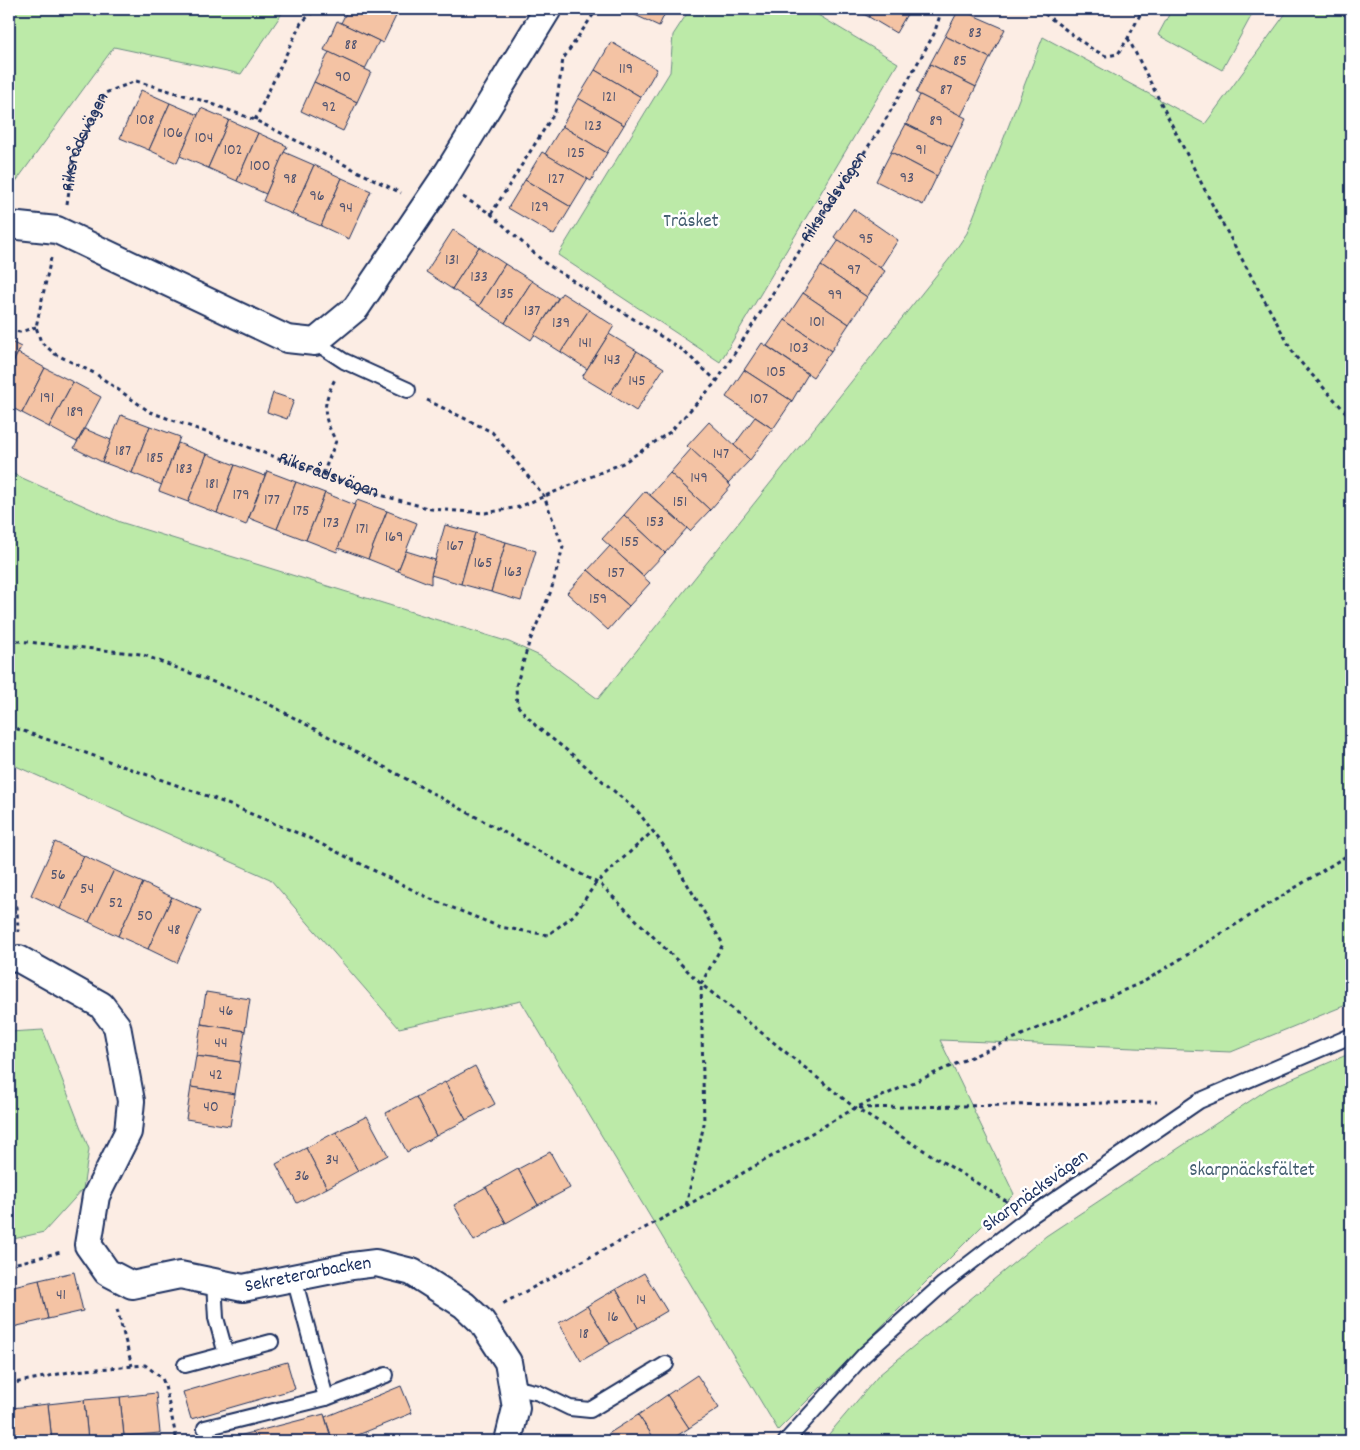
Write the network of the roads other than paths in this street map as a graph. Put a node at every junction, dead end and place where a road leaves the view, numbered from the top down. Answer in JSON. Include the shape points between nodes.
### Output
{"nodes":[{"id":1,"x":548,"y":9,"type":"edge"},
{"id":2,"x":9,"y":225,"type":"edge"},
{"id":3,"x":316,"y":342,"type":"junction"},
{"id":4,"x":408,"y":390,"type":"road end"},
{"id":5,"x":18,"y":959,"type":"road end"},
{"id":6,"x":1351,"y":1036,"type":"edge"},
{"id":7,"x":294,"y":1278,"type":"junction"},
{"id":8,"x":214,"y":1282,"type":"junction"},
{"id":9,"x":271,"y":1342,"type":"dead end"},
{"id":10,"x":226,"y":1354,"type":"junction"},
{"id":11,"x":666,"y":1364,"type":"dead end"},
{"id":12,"x":185,"y":1365,"type":"dead end"},
{"id":13,"x":386,"y":1375,"type":"dead end"},
{"id":14,"x":513,"y":1387,"type":"junction"},
{"id":15,"x":326,"y":1398,"type":"junction"},
{"id":16,"x":205,"y":1428,"type":"dead end"},
{"id":17,"x":508,"y":1441,"type":"edge"},
{"id":18,"x":786,"y":1441,"type":"edge"}],
"edges":[{"from":1,"to":3,"type":"street","via":[[426,205],[356,308]]},
{"from":2,"to":3,"type":"street","via":[[57,230],[287,339]]},
{"from":3,"to":4,"type":"lane","via":[[344,361]]},
{"from":5,"to":8,"type":"street","name":"Sekreterarbacken","via":[[100,1005],[117,1026],[131,1101],[128,1132],[96,1196],[88,1245],[107,1272],[132,1285],[180,1275]]},
{"from":6,"to":18,"type":"lane","name":"Skarpnäcksvägen","via":[[1199,1101],[1031,1216],[943,1284],[864,1355]]},
{"from":7,"to":8,"type":"street","name":"Sekreterarbacken","via":[[243,1288]]},
{"from":7,"to":14,"type":"street","name":"Sekreterarbacken","via":[[376,1263],[412,1272],[464,1305],[482,1322],[508,1362]]},
{"from":7,"to":15,"type":"lane"},
{"from":8,"to":10,"type":"lane","via":[[216,1318]]},
{"from":9,"to":10,"type":"lane"},
{"from":10,"to":12,"type":"lane"},
{"from":11,"to":14,"type":"lane","via":[[590,1410],[570,1408]]},
{"from":13,"to":15,"type":"lane"},
{"from":14,"to":17,"type":"street","name":"Sekreterarbacken","via":[[516,1408]]},
{"from":15,"to":16,"type":"lane"}]}
